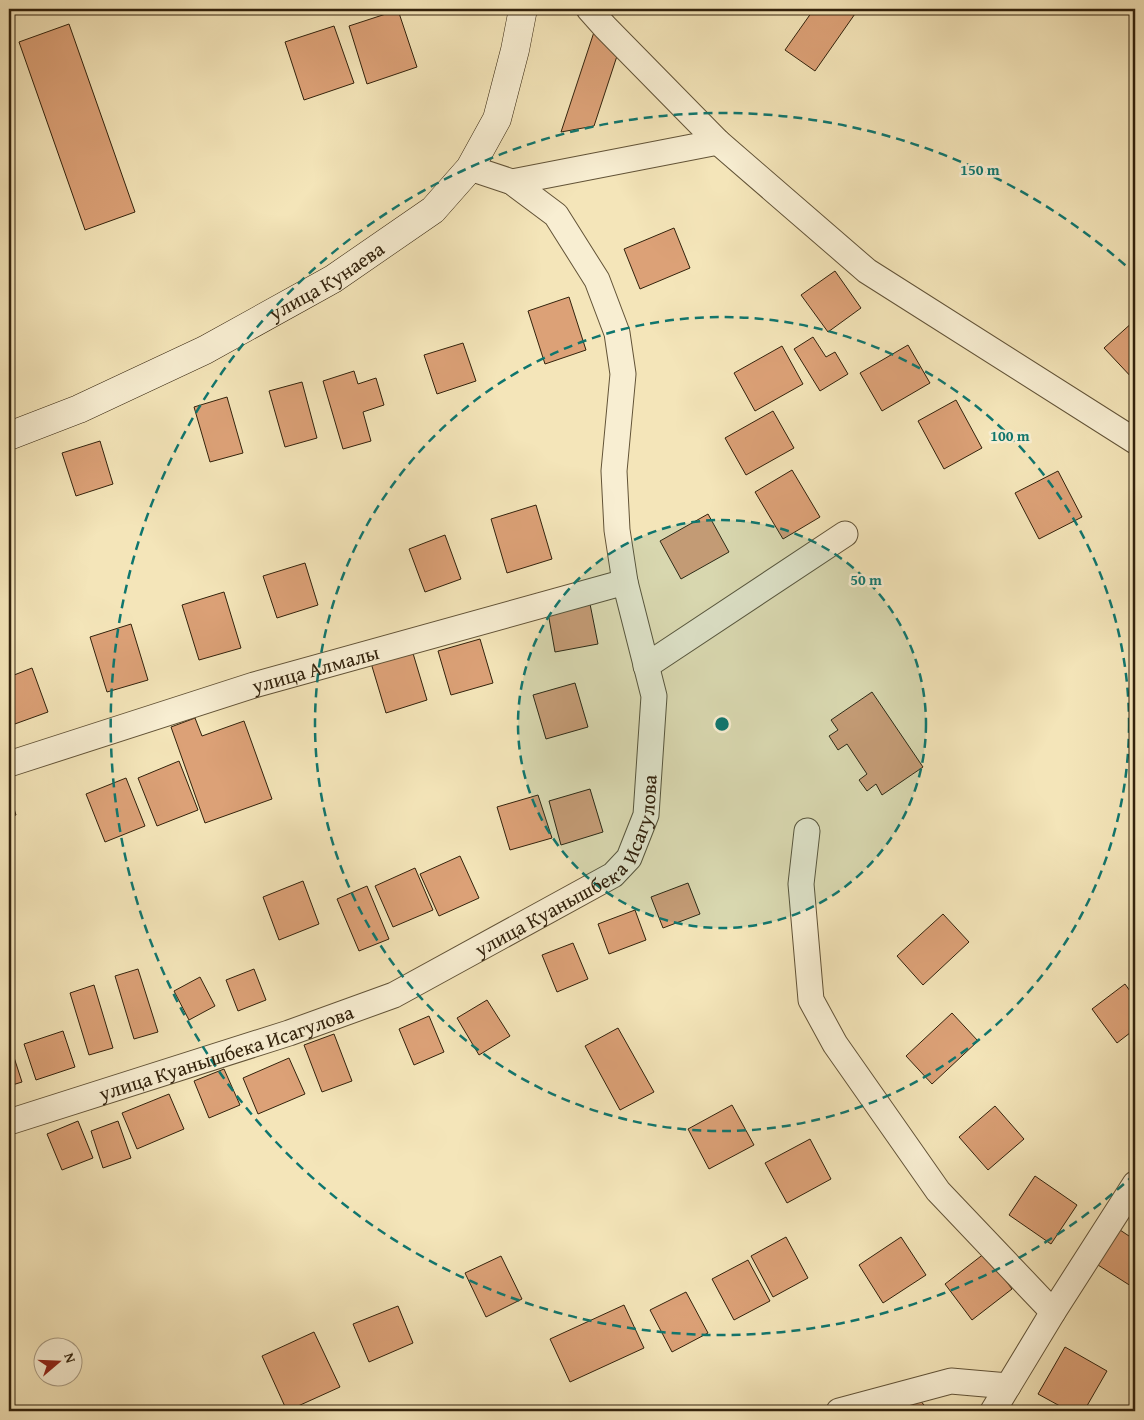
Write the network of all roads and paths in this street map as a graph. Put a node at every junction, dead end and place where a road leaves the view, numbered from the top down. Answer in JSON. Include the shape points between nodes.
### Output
{"nodes":[{"id":1,"x":523,"y":9,"type":"edge"},
{"id":2,"x":589,"y":9,"type":"edge"},
{"id":3,"x":718,"y":142,"type":"junction"},
{"id":4,"x":470,"y":168,"type":"junction"},
{"id":5,"x":512,"y":182,"type":"junction"},
{"id":6,"x":9,"y":436,"type":"edge"},
{"id":7,"x":1135,"y":441,"type":"edge"},
{"id":8,"x":845,"y":534,"type":"dead end"},
{"id":9,"x":625,"y":582,"type":"junction"},
{"id":10,"x":646,"y":666,"type":"junction"},
{"id":11,"x":9,"y":764,"type":"edge"},
{"id":12,"x":807,"y":831,"type":"dead end"},
{"id":13,"x":9,"y":1122,"type":"edge"},
{"id":14,"x":1135,"y":1184,"type":"edge"},
{"id":15,"x":1053,"y":1312,"type":"junction"},
{"id":16,"x":1008,"y":1386,"type":"junction"},
{"id":17,"x":839,"y":1411,"type":"edge"},
{"id":18,"x":993,"y":1411,"type":"edge"}],
"edges":[{"from":1,"to":4,"type":"main road","name":"улица Кунаева","via":[[496,118]]},
{"from":2,"to":3,"type":"street"},
{"from":3,"to":5,"type":"street"},
{"from":3,"to":7,"type":"street","via":[[867,271]]},
{"from":4,"to":5,"type":"street","name":"улица Куанышбека Исагулова"},
{"from":4,"to":6,"type":"main road","name":"улица Кунаева","via":[[433,210],[333,279],[205,350],[79,409]]},
{"from":5,"to":9,"type":"street","name":"улица Куанышбека Исагулова","via":[[556,215],[597,280],[617,333],[623,374],[614,471],[617,530]]},
{"from":8,"to":10,"type":"street"},
{"from":9,"to":10,"type":"street","name":"улица Куанышбека Исагулова"},
{"from":9,"to":11,"type":"street","name":"улица Алмалы","via":[[254,685]]},
{"from":10,"to":13,"type":"street","name":"улица Куанышбека Исагулова","via":[[654,696],[646,815],[629,858],[612,875],[394,995],[290,1033]]},
{"from":12,"to":15,"type":"street","via":[[801,884],[811,1000],[835,1044],[938,1191]]},
{"from":14,"to":15,"type":"street"},
{"from":15,"to":16,"type":"street"},
{"from":16,"to":17,"type":"street","via":[[951,1381]]},
{"from":16,"to":18,"type":"street"}]}
